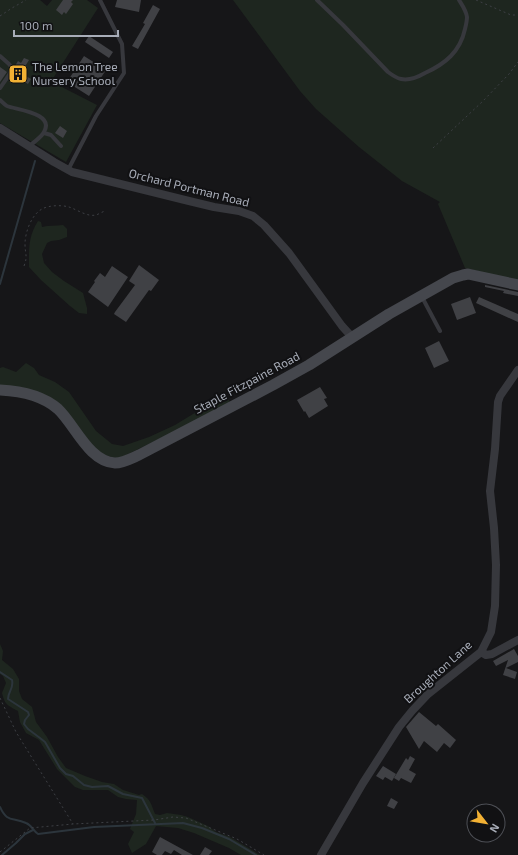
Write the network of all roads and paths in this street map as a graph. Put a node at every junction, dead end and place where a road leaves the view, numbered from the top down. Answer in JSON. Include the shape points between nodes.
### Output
{"nodes":[{"id":1,"x":26,"y":0,"type":"edge"},
{"id":2,"x":100,"y":0,"type":"edge"},
{"id":3,"x":317,"y":0,"type":"edge"},
{"id":4,"x":458,"y":0,"type":"edge"},
{"id":5,"x":476,"y":0,"type":"edge"},
{"id":6,"x":518,"y":15,"type":"edge"},
{"id":7,"x":0,"y":16,"type":"edge"},
{"id":8,"x":0,"y":56,"type":"edge"},
{"id":9,"x":518,"y":62,"type":"edge"},
{"id":10,"x":0,"y":88,"type":"edge"},
{"id":11,"x":0,"y":100,"type":"edge"},
{"id":12,"x":0,"y":128,"type":"edge"},
{"id":13,"x":44,"y":133,"type":"junction"},
{"id":14,"x":61,"y":146,"type":"dead end"},
{"id":15,"x":28,"y":147,"type":"junction"},
{"id":16,"x":433,"y":148,"type":"dead end"},
{"id":17,"x":68,"y":170,"type":"junction"},
{"id":18,"x":105,"y":211,"type":"dead end"},
{"id":19,"x":24,"y":266,"type":"dead end"},
{"id":20,"x":518,"y":285,"type":"edge"},
{"id":21,"x":422,"y":296,"type":"junction"},
{"id":22,"x":440,"y":331,"type":"dead end"},
{"id":23,"x":352,"y":337,"type":"junction"},
{"id":24,"x":518,"y":370,"type":"edge"},
{"id":25,"x":0,"y":390,"type":"edge"},
{"id":26,"x":518,"y":640,"type":"edge"},
{"id":27,"x":481,"y":652,"type":"junction"},
{"id":28,"x":0,"y":698,"type":"edge"},
{"id":29,"x":73,"y":824,"type":"junction"},
{"id":30,"x":0,"y":852,"type":"edge"},
{"id":31,"x":264,"y":855,"type":"edge"},
{"id":32,"x":321,"y":855,"type":"edge"}],
"edges":[{"from":1,"to":7,"type":"path"},
{"from":2,"to":17,"type":"lane","via":[[122,44],[124,73],[96,116]]},
{"from":3,"to":4,"type":"lane","via":[[388,72],[401,79],[415,78],[435,68],[456,51],[464,35],[467,16]]},
{"from":5,"to":6,"type":"path","via":[[511,15]]},
{"from":8,"to":10,"type":"lane","via":[[12,68]]},
{"from":9,"to":16,"type":"path","via":[[504,80]]},
{"from":11,"to":13,"type":"lane","via":[[6,106],[23,109],[43,118],[46,122]]},
{"from":12,"to":15,"type":"street","name":"Orchard Portman Road"},
{"from":13,"to":14,"type":"lane"},
{"from":13,"to":15,"type":"lane"},
{"from":15,"to":17,"type":"street","name":"Orchard Portman Road"},
{"from":17,"to":23,"type":"street","name":"Orchard Portman Road","via":[[253,216],[290,253]]},
{"from":18,"to":19,"type":"path","via":[[96,215],[85,214],[68,207],[51,206],[41,209],[27,230],[27,257]]},
{"from":20,"to":21,"type":"street","name":"Staple Fitzpaine Road","via":[[468,274],[453,278]]},
{"from":21,"to":22,"type":"lane"},
{"from":21,"to":23,"type":"street","name":"Staple Fitzpaine Road"},
{"from":23,"to":25,"type":"street","name":"Staple Fitzpaine Road","via":[[273,385],[139,455],[116,463],[104,460],[91,451],[69,421],[45,401],[35,396]]},
{"from":24,"to":27,"type":"street","name":"Broughton Lane","via":[[498,402],[490,492],[496,565],[495,606],[491,632]]},
{"from":26,"to":27,"type":"street","via":[[492,654],[486,655]]},
{"from":27,"to":32,"type":"street","name":"Broughton Lane","via":[[428,694],[399,727]]},
{"from":28,"to":29,"type":"path","via":[[16,732]]},
{"from":29,"to":30,"type":"path","via":[[30,828]]},
{"from":29,"to":31,"type":"path","via":[[186,818],[237,839]]}]}
